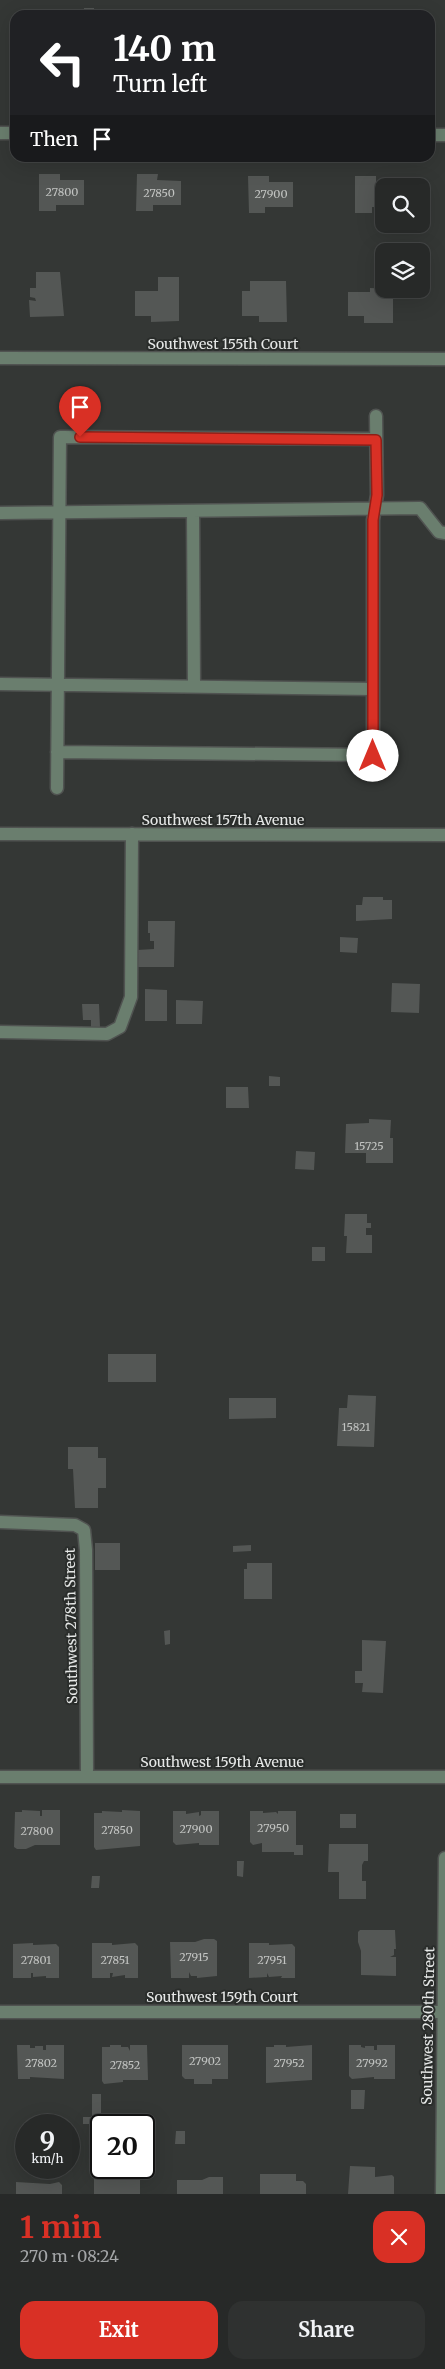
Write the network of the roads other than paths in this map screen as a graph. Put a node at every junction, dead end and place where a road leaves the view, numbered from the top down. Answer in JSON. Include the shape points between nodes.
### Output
{"nodes":[{"id":1,"x":0,"y":358,"type":"edge"},
{"id":2,"x":445,"y":359,"type":"edge"},
{"id":3,"x":376,"y":416,"type":"dead end"},
{"id":4,"x":376,"y":440,"type":"junction"},
{"id":5,"x":374,"y":508,"type":"junction"},
{"id":6,"x":194,"y":511,"type":"junction"},
{"id":7,"x":0,"y":513,"type":"edge"},
{"id":8,"x":59,"y":514,"type":"junction"},
{"id":9,"x":445,"y":533,"type":"edge"},
{"id":10,"x":0,"y":684,"type":"edge"},
{"id":11,"x":58,"y":684,"type":"junction"},
{"id":12,"x":194,"y":686,"type":"junction"},
{"id":13,"x":373,"y":689,"type":"junction"},
{"id":14,"x":57,"y":752,"type":"junction"},
{"id":15,"x":56,"y":788,"type":"dead end"},
{"id":16,"x":0,"y":834,"type":"edge"},
{"id":17,"x":132,"y":834,"type":"junction"},
{"id":18,"x":445,"y":835,"type":"edge"},
{"id":19,"x":0,"y":1032,"type":"edge"},
{"id":20,"x":0,"y":1522,"type":"edge"},
{"id":21,"x":87,"y":1776,"type":"junction"},
{"id":22,"x":0,"y":1777,"type":"edge"},
{"id":23,"x":445,"y":1777,"type":"edge"},
{"id":24,"x":445,"y":1858,"type":"edge"},
{"id":25,"x":0,"y":2012,"type":"edge"},
{"id":26,"x":444,"y":2012,"type":"edge"},
{"id":27,"x":442,"y":2194,"type":"edge"}],
"edges":[{"from":1,"to":2,"type":"street","name":"Southwest 155th Court"},
{"from":3,"to":4,"type":"street"},
{"from":4,"to":5,"type":"street","via":[[377,495]]},
{"from":4,"to":8,"type":"street","via":[[60,437]]},
{"from":5,"to":6,"type":"street"},
{"from":5,"to":9,"type":"street","via":[[420,508],[439,532]]},
{"from":5,"to":13,"type":"street"},
{"from":6,"to":8,"type":"street"},
{"from":6,"to":12,"type":"street"},
{"from":7,"to":8,"type":"street"},
{"from":8,"to":11,"type":"street"},
{"from":10,"to":11,"type":"street"},
{"from":11,"to":12,"type":"street"},
{"from":11,"to":14,"type":"street"},
{"from":12,"to":13,"type":"street"},
{"from":13,"to":14,"type":"street","via":[[373,756]]},
{"from":14,"to":15,"type":"street"},
{"from":16,"to":17,"type":"street","name":"Southwest 157th Avenue"},
{"from":17,"to":18,"type":"street","name":"Southwest 157th Avenue"},
{"from":17,"to":19,"type":"street","via":[[131,998],[120,1027],[107,1034]]},
{"from":20,"to":21,"type":"street","name":"Southwest 278th Street","via":[[75,1525],[84,1530]]},
{"from":21,"to":22,"type":"street","name":"Southwest 159th Avenue"},
{"from":21,"to":23,"type":"street","name":"Southwest 159th Avenue"},
{"from":24,"to":26,"type":"street","name":"Southwest 280th Street"},
{"from":25,"to":26,"type":"street","name":"Southwest 159th Court"},
{"from":26,"to":27,"type":"street","name":"Southwest 280th Street"}]}
